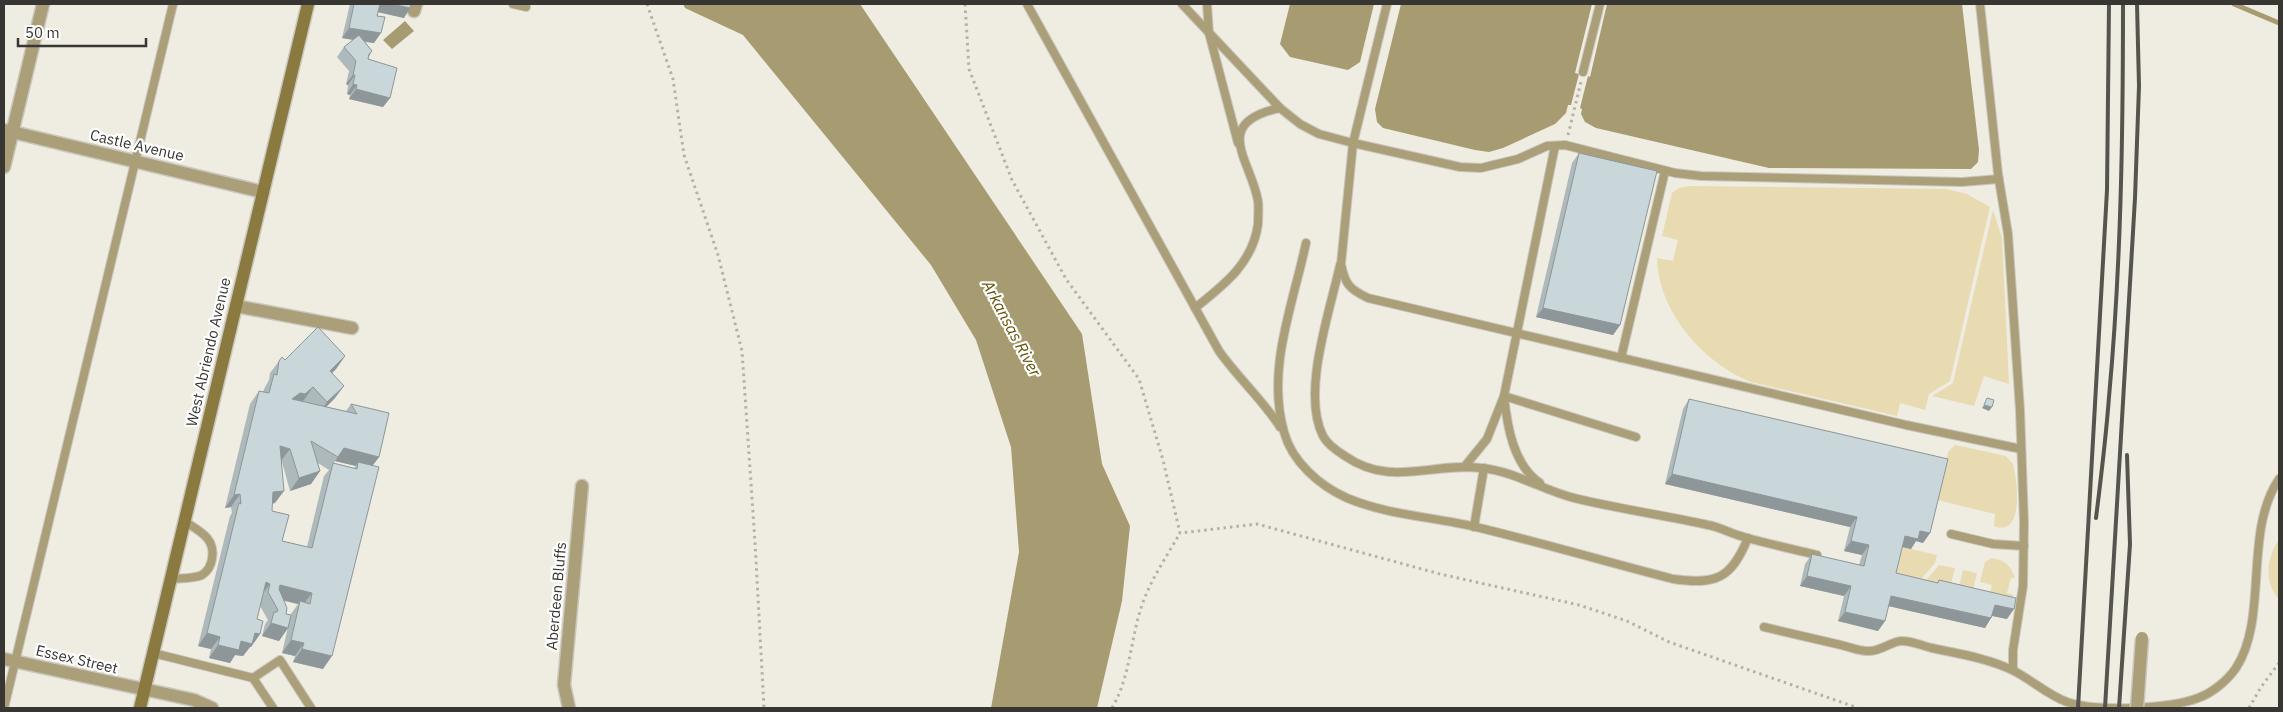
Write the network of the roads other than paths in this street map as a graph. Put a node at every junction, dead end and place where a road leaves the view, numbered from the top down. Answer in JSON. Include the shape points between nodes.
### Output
{"nodes":[{"id":1,"x":43,"y":4,"type":"edge"},
{"id":2,"x":173,"y":4,"type":"edge"},
{"id":3,"x":308,"y":4,"type":"edge"},
{"id":4,"x":513,"y":4,"type":"edge"},
{"id":5,"x":1028,"y":4,"type":"edge"},
{"id":6,"x":1182,"y":4,"type":"edge"},
{"id":7,"x":1207,"y":4,"type":"edge"},
{"id":8,"x":1387,"y":4,"type":"edge"},
{"id":9,"x":1600,"y":4,"type":"edge"},
{"id":10,"x":1980,"y":4,"type":"edge"},
{"id":11,"x":526,"y":7,"type":"dead end"},
{"id":12,"x":1209,"y":33,"type":"junction"},
{"id":13,"x":1583,"y":72,"type":"road end"},
{"id":14,"x":1280,"y":108,"type":"junction"},
{"id":15,"x":8,"y":131,"type":"edge"},
{"id":16,"x":1353,"y":143,"type":"junction"},
{"id":17,"x":1556,"y":146,"type":"junction"},
{"id":18,"x":1240,"y":152,"type":"junction"},
{"id":19,"x":136,"y":161,"type":"junction"},
{"id":20,"x":4,"y":167,"type":"edge"},
{"id":21,"x":1665,"y":171,"type":"junction"},
{"id":22,"x":1999,"y":179,"type":"junction"},
{"id":23,"x":264,"y":192,"type":"junction"},
{"id":24,"x":1306,"y":243,"type":"dead end"},
{"id":25,"x":1340,"y":264,"type":"junction"},
{"id":26,"x":236,"y":306,"type":"junction"},
{"id":27,"x":1195,"y":308,"type":"junction"},
{"id":28,"x":352,"y":328,"type":"dead end"},
{"id":29,"x":1516,"y":333,"type":"junction"},
{"id":30,"x":1621,"y":358,"type":"junction"},
{"id":31,"x":1504,"y":396,"type":"junction"},
{"id":32,"x":1284,"y":434,"type":"junction"},
{"id":33,"x":1636,"y":437,"type":"dead end"},
{"id":34,"x":2021,"y":449,"type":"junction"},
{"id":35,"x":1464,"y":466,"type":"junction"},
{"id":36,"x":1484,"y":468,"type":"junction"},
{"id":37,"x":2279,"y":479,"type":"edge"},
{"id":38,"x":582,"y":486,"type":"dead end"},
{"id":39,"x":1550,"y":489,"type":"junction"},
{"id":40,"x":184,"y":521,"type":"junction"},
{"id":41,"x":1474,"y":527,"type":"junction"},
{"id":42,"x":1951,"y":534,"type":"dead end"},
{"id":43,"x":1748,"y":538,"type":"junction"},
{"id":44,"x":2024,"y":546,"type":"junction"},
{"id":45,"x":1818,"y":555,"type":"edge"},
{"id":46,"x":171,"y":579,"type":"junction"},
{"id":47,"x":1764,"y":627,"type":"dead end"},
{"id":48,"x":2142,"y":638,"type":"dead end"},
{"id":49,"x":153,"y":653,"type":"junction"},
{"id":50,"x":9,"y":660,"type":"edge"},
{"id":51,"x":2012,"y":670,"type":"junction"},
{"id":52,"x":253,"y":678,"type":"junction"},
{"id":53,"x":144,"y":691,"type":"junction"},
{"id":54,"x":199,"y":704,"type":"edge"},
{"id":55,"x":4,"y":708,"type":"edge"},
{"id":56,"x":140,"y":708,"type":"edge"},
{"id":57,"x":212,"y":708,"type":"edge"},
{"id":58,"x":273,"y":708,"type":"edge"},
{"id":59,"x":311,"y":708,"type":"edge"},
{"id":60,"x":569,"y":708,"type":"edge"},
{"id":61,"x":2137,"y":708,"type":"edge"}],
"edges":[{"from":1,"to":15,"type":"street"},
{"from":2,"to":19,"type":"lane"},
{"from":3,"to":23,"type":"street","name":"West Abriendo Avenue"},
{"from":4,"to":11,"type":"lane"},
{"from":5,"to":27,"type":"lane"},
{"from":6,"to":12,"type":"lane"},
{"from":7,"to":12,"type":"lane"},
{"from":8,"to":16,"type":"lane"},
{"from":9,"to":13,"type":"lane"},
{"from":10,"to":22,"type":"lane"},
{"from":12,"to":14,"type":"lane"},
{"from":12,"to":18,"type":"lane"},
{"from":14,"to":16,"type":"lane","via":[[1319,134]]},
{"from":14,"to":18,"type":"lane","via":[[1260,112],[1250,120],[1243,129]]},
{"from":15,"to":19,"type":"street","name":"Castle Avenue"},
{"from":15,"to":20,"type":"street"},
{"from":16,"to":17,"type":"lane","via":[[1460,167],[1481,168],[1518,159],[1547,146]]},
{"from":16,"to":25,"type":"lane"},
{"from":17,"to":21,"type":"lane","via":[[1565,145]]},
{"from":17,"to":29,"type":"lane"},
{"from":18,"to":27,"type":"lane","via":[[1258,201],[1258,224],[1252,245],[1241,267],[1226,284]]},
{"from":19,"to":23,"type":"street","name":"Castle Avenue"},
{"from":19,"to":50,"type":"lane"},
{"from":21,"to":22,"type":"lane","via":[[1701,176],[1782,179],[1962,182]]},
{"from":21,"to":30,"type":"lane"},
{"from":22,"to":34,"type":"lane","via":[[2008,234]]},
{"from":23,"to":26,"type":"street","name":"West Abriendo Avenue"},
{"from":24,"to":32,"type":"lane","via":[[1278,365],[1279,412]]},
{"from":25,"to":29,"type":"lane","via":[[1345,281],[1354,292],[1368,298]]},
{"from":25,"to":35,"type":"lane","via":[[1316,370],[1316,415],[1323,437],[1353,462],[1392,474]]},
{"from":26,"to":28,"type":"street"},
{"from":26,"to":40,"type":"street","name":"West Abriendo Avenue"},
{"from":27,"to":32,"type":"lane","via":[[1219,352],[1272,414]]},
{"from":29,"to":30,"type":"lane"},
{"from":29,"to":31,"type":"lane"},
{"from":30,"to":34,"type":"lane"},
{"from":31,"to":33,"type":"lane"},
{"from":31,"to":35,"type":"lane","via":[[1487,440]]},
{"from":31,"to":39,"type":"lane","via":[[1507,421],[1523,464],[1535,479]]},
{"from":32,"to":41,"type":"lane","via":[[1305,468],[1324,485],[1347,498]]},
{"from":34,"to":44,"type":"lane"},
{"from":35,"to":36,"type":"lane"},
{"from":36,"to":39,"type":"lane"},
{"from":36,"to":41,"type":"lane"},
{"from":37,"to":51,"type":"lane","via":[[2263,516],[2248,639],[2236,669],[2212,692],[2197,699],[2150,706],[2097,708],[2065,702]]},
{"from":38,"to":60,"type":"street","name":"Aberdeen Bluffs","via":[[564,685]]},
{"from":39,"to":43,"type":"lane","via":[[1626,510],[1711,525]]},
{"from":40,"to":46,"type":"street","name":"West Abriendo Avenue"},
{"from":40,"to":46,"type":"lane","via":[[211,542],[212,561],[202,574]]},
{"from":41,"to":43,"type":"lane","via":[[1673,579],[1698,582],[1714,579],[1731,570]]},
{"from":42,"to":44,"type":"lane","via":[[1993,544]]},
{"from":43,"to":45,"type":"lane"},
{"from":44,"to":51,"type":"lane","via":[[2023,586]]},
{"from":46,"to":49,"type":"street","name":"West Abriendo Avenue"},
{"from":47,"to":51,"type":"lane","via":[[1871,652],[1901,641],[1989,661]]},
{"from":48,"to":61,"type":"street","bridge":true},
{"from":49,"to":52,"type":"lane"},
{"from":49,"to":53,"type":"street","name":"West Abriendo Avenue"},
{"from":50,"to":53,"type":"street","name":"Essex Street"},
{"from":50,"to":55,"type":"lane"},
{"from":52,"to":58,"type":"lane"},
{"from":52,"to":59,"type":"lane","via":[[280,660]]},
{"from":53,"to":54,"type":"street"},
{"from":53,"to":56,"type":"street","name":"West Abriendo Avenue"},
{"from":54,"to":57,"type":"street"}]}
